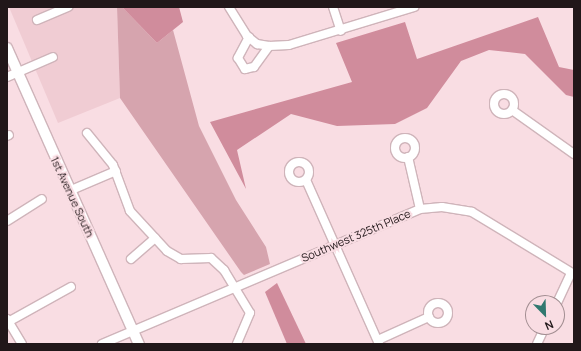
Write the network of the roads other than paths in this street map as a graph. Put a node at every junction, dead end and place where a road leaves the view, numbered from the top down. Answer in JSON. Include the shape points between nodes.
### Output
{"nodes":[{"id":1,"x":68,"y":7,"type":"edge"},
{"id":2,"x":229,"y":7,"type":"edge"},
{"id":3,"x":333,"y":7,"type":"edge"},
{"id":4,"x":414,"y":7,"type":"edge"},
{"id":5,"x":37,"y":20,"type":"dead end"},
{"id":6,"x":341,"y":31,"type":"junction"},
{"id":7,"x":248,"y":37,"type":"junction"},
{"id":8,"x":269,"y":46,"type":"junction"},
{"id":9,"x":7,"y":48,"type":"edge"},
{"id":10,"x":53,"y":57,"type":"dead end"},
{"id":11,"x":17,"y":73,"type":"junction"},
{"id":12,"x":7,"y":77,"type":"edge"},
{"id":13,"x":512,"y":110,"type":"dead end"},
{"id":14,"x":87,"y":133,"type":"dead end"},
{"id":15,"x":574,"y":154,"type":"edge"},
{"id":16,"x":408,"y":157,"type":"dead end"},
{"id":17,"x":116,"y":171,"type":"junction"},
{"id":18,"x":306,"y":180,"type":"dead end"},
{"id":19,"x":69,"y":191,"type":"junction"},
{"id":20,"x":42,"y":199,"type":"dead end"},
{"id":21,"x":420,"y":209,"type":"junction"},
{"id":22,"x":7,"y":221,"type":"edge"},
{"id":23,"x":155,"y":238,"type":"junction"},
{"id":24,"x":336,"y":243,"type":"junction"},
{"id":25,"x":131,"y":259,"type":"dead end"},
{"id":26,"x":572,"y":274,"type":"edge"},
{"id":27,"x":71,"y":287,"type":"dead end"},
{"id":28,"x":235,"y":287,"type":"junction"},
{"id":29,"x":561,"y":295,"type":"edge"},
{"id":30,"x":429,"y":317,"type":"dead end"},
{"id":31,"x":7,"y":321,"type":"edge"},
{"id":32,"x":134,"y":330,"type":"junction"},
{"id":33,"x":379,"y":342,"type":"edge"},
{"id":34,"x":22,"y":344,"type":"edge"},
{"id":35,"x":102,"y":344,"type":"edge"},
{"id":36,"x":139,"y":344,"type":"edge"},
{"id":37,"x":237,"y":344,"type":"edge"}],
"edges":[{"from":1,"to":5,"type":"street"},
{"from":2,"to":7,"type":"street"},
{"from":3,"to":6,"type":"street"},
{"from":4,"to":6,"type":"street"},
{"from":6,"to":8,"type":"street","via":[[289,46]]},
{"from":7,"to":8,"type":"street"},
{"from":7,"to":8,"type":"street","via":[[238,58],[245,69],[254,67]]},
{"from":9,"to":11,"type":"main road","name":"1st Avenue South"},
{"from":10,"to":11,"type":"street"},
{"from":11,"to":12,"type":"street"},
{"from":11,"to":19,"type":"main road","name":"1st Avenue South"},
{"from":13,"to":15,"type":"street"},
{"from":14,"to":17,"type":"street"},
{"from":16,"to":21,"type":"street"},
{"from":17,"to":19,"type":"street"},
{"from":17,"to":23,"type":"street","via":[[127,206]]},
{"from":18,"to":24,"type":"street"},
{"from":19,"to":32,"type":"main road","name":"1st Avenue South"},
{"from":20,"to":22,"type":"street"},
{"from":21,"to":24,"type":"street","name":"Southwest 325th Place"},
{"from":21,"to":26,"type":"street","name":"Southwest 325th Place","via":[[442,207],[472,212]]},
{"from":23,"to":25,"type":"street"},
{"from":23,"to":28,"type":"street","via":[[179,258],[215,260]]},
{"from":24,"to":28,"type":"street","name":"Southwest 325th Place"},
{"from":24,"to":33,"type":"street"},
{"from":26,"to":29,"type":"street"},
{"from":27,"to":31,"type":"street"},
{"from":28,"to":32,"type":"street","name":"Southwest 325th Place"},
{"from":28,"to":37,"type":"street","via":[[250,313]]},
{"from":30,"to":33,"type":"street"},
{"from":31,"to":34,"type":"street"},
{"from":32,"to":35,"type":"street","name":"Southwest 325th Place"},
{"from":32,"to":36,"type":"main road","name":"1st Avenue South"}]}
